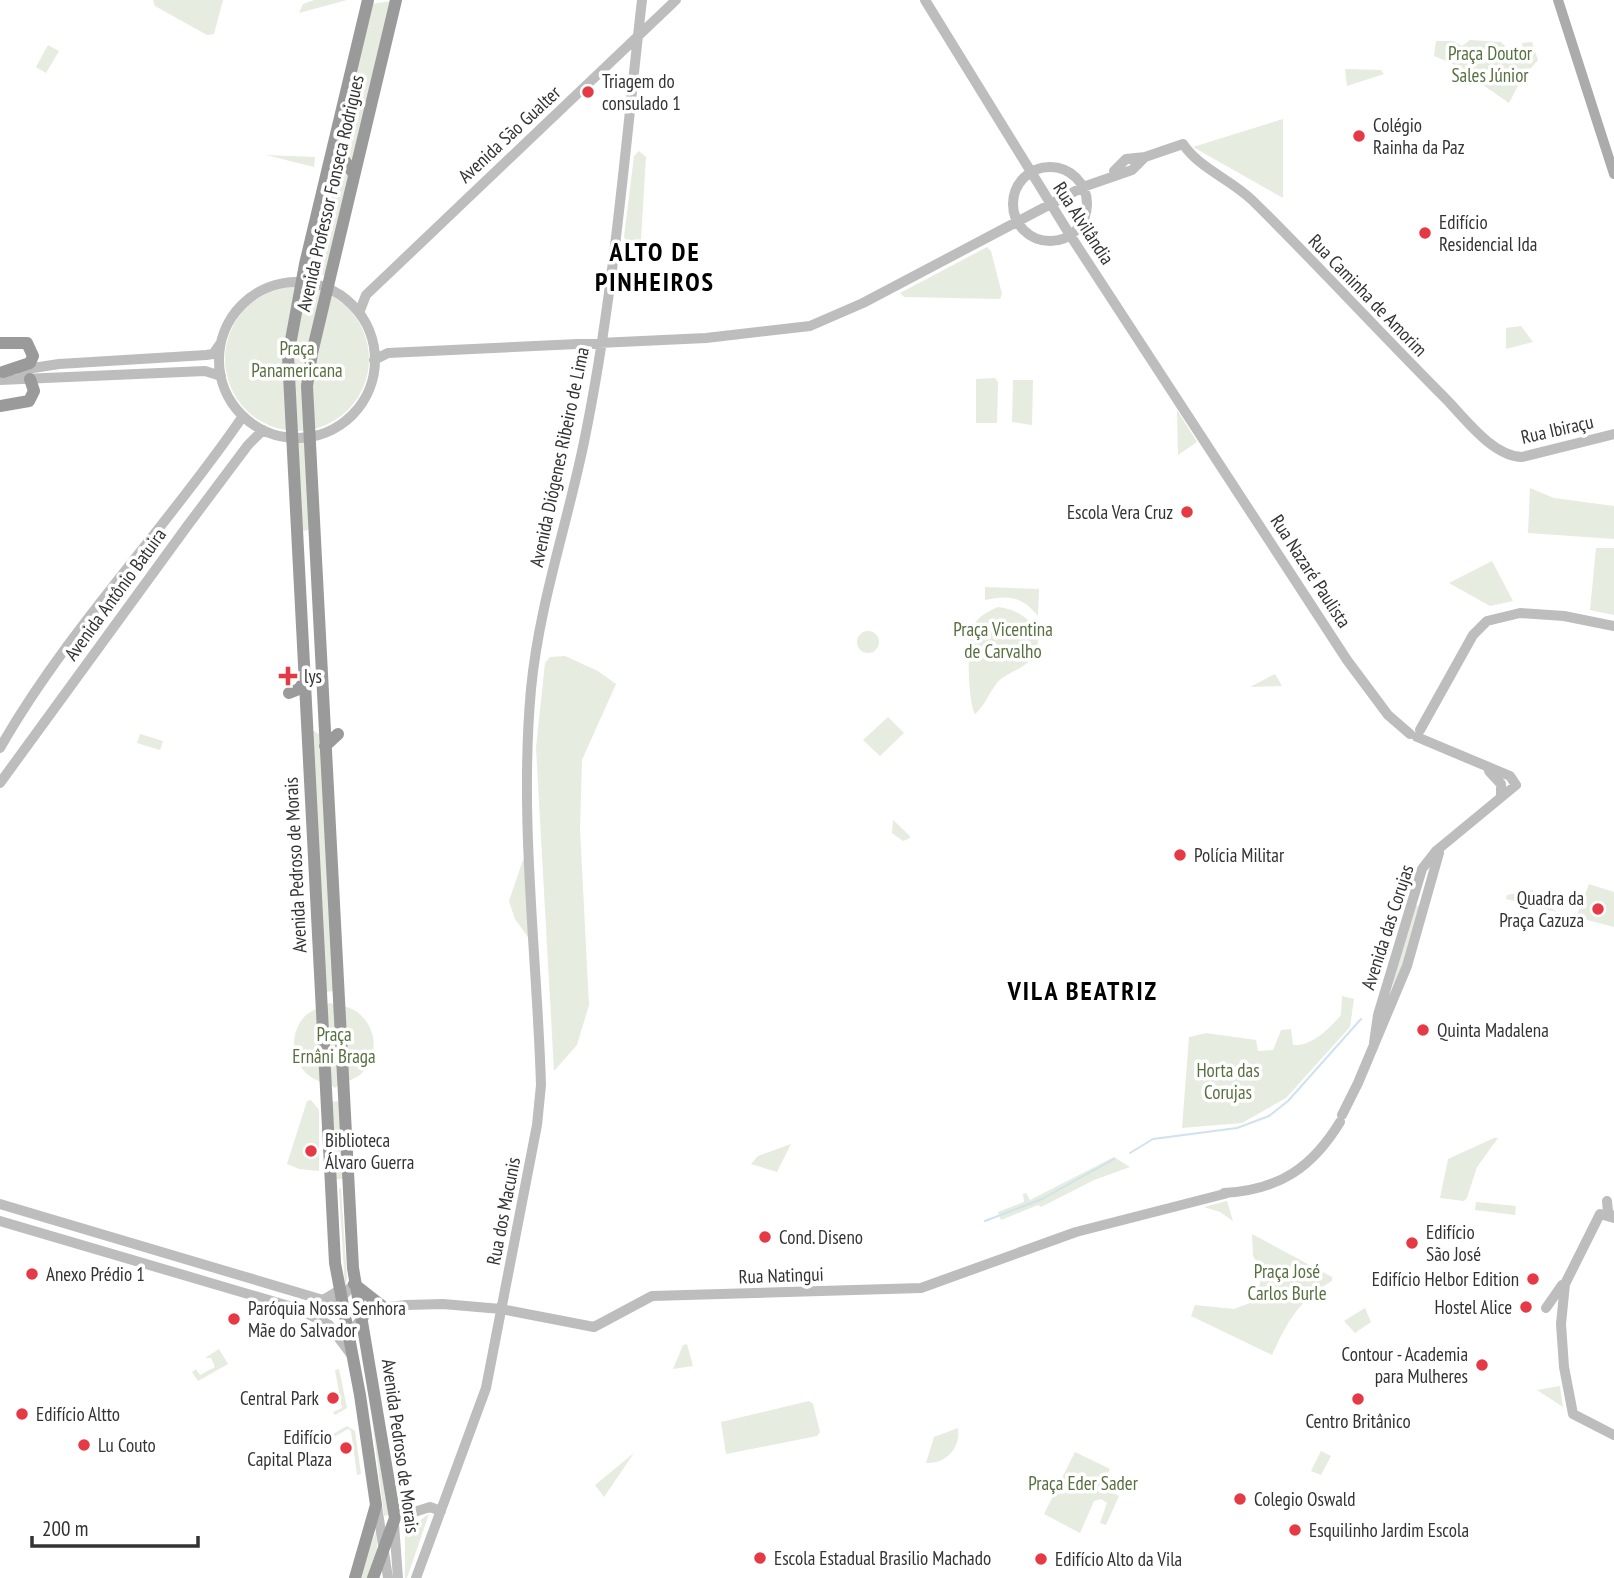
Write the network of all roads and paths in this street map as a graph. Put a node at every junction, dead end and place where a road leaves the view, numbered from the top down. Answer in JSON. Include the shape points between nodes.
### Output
{"nodes":[{"id":1,"x":368,"y":0,"type":"edge"},
{"id":2,"x":396,"y":0,"type":"edge"},
{"id":3,"x":643,"y":0,"type":"edge"},
{"id":4,"x":676,"y":0,"type":"edge"},
{"id":5,"x":925,"y":0,"type":"edge"},
{"id":6,"x":1558,"y":0,"type":"edge"},
{"id":7,"x":667,"y":8,"type":"junction"},
{"id":8,"x":638,"y":36,"type":"junction"},
{"id":9,"x":612,"y":60,"type":"junction"},
{"id":10,"x":634,"y":72,"type":"junction"},
{"id":11,"x":329,"y":165,"type":"junction"},
{"id":12,"x":1031,"y":172,"type":"junction"},
{"id":13,"x":354,"y":174,"type":"junction"},
{"id":14,"x":1614,"y":174,"type":"edge"},
{"id":15,"x":1083,"y":187,"type":"junction"},
{"id":16,"x":1050,"y":204,"type":"junction"},
{"id":17,"x":1017,"y":221,"type":"junction"},
{"id":18,"x":1070,"y":235,"type":"junction"},
{"id":19,"x":301,"y":282,"type":"junction"},
{"id":20,"x":328,"y":288,"type":"junction"},
{"id":21,"x":366,"y":295,"type":"junction"},
{"id":22,"x":345,"y":299,"type":"junction"},
{"id":23,"x":359,"y":313,"type":"junction"},
{"id":24,"x":602,"y":342,"type":"junction"},
{"id":25,"x":0,"y":343,"type":"edge"},
{"id":26,"x":220,"y":344,"type":"junction"},
{"id":27,"x":373,"y":346,"type":"junction"},
{"id":28,"x":388,"y":353,"type":"junction"},
{"id":29,"x":374,"y":360,"type":"junction"},
{"id":30,"x":1,"y":375,"type":"edge"},
{"id":31,"x":221,"y":376,"type":"junction"},
{"id":32,"x":30,"y":379,"type":"junction"},
{"id":33,"x":0,"y":407,"type":"edge"},
{"id":34,"x":243,"y":415,"type":"junction"},
{"id":35,"x":263,"y":430,"type":"junction"},
{"id":36,"x":231,"y":432,"type":"junction"},
{"id":37,"x":1614,"y":434,"type":"edge"},
{"id":38,"x":292,"y":437,"type":"junction"},
{"id":39,"x":309,"y":437,"type":"junction"},
{"id":40,"x":1206,"y":444,"type":"joint"},
{"id":41,"x":248,"y":445,"type":"junction"},
{"id":42,"x":1508,"y":455,"type":"joint"},
{"id":43,"x":171,"y":513,"type":"junction"},
{"id":44,"x":188,"y":524,"type":"junction"},
{"id":45,"x":314,"y":533,"type":"junction"},
{"id":46,"x":297,"y":534,"type":"junction"},
{"id":47,"x":298,"y":564,"type":"junction"},
{"id":48,"x":316,"y":564,"type":"junction"},
{"id":49,"x":1614,"y":626,"type":"edge"},
{"id":50,"x":304,"y":682,"type":"junction"},
{"id":51,"x":289,"y":693,"type":"dead end"},
{"id":52,"x":1416,"y":731,"type":"junction"},
{"id":53,"x":338,"y":734,"type":"dead end"},
{"id":54,"x":325,"y":746,"type":"junction"},
{"id":55,"x":0,"y":748,"type":"edge"},
{"id":56,"x":1486,"y":768,"type":"junction"},
{"id":57,"x":0,"y":783,"type":"edge"},
{"id":58,"x":1502,"y":795,"type":"junction"},
{"id":59,"x":530,"y":838,"type":"joint"},
{"id":60,"x":1381,"y":1014,"type":"joint"},
{"id":61,"x":331,"y":1181,"type":"junction"},
{"id":62,"x":1607,"y":1201,"type":"dead end"},
{"id":63,"x":0,"y":1204,"type":"edge"},
{"id":64,"x":1614,"y":1218,"type":"edge"},
{"id":65,"x":0,"y":1221,"type":"edge"},
{"id":66,"x":67,"y":1223,"type":"junction"},
{"id":67,"x":1594,"y":1225,"type":"junction"},
{"id":68,"x":64,"y":1240,"type":"junction"},
{"id":69,"x":352,"y":1248,"type":"junction"},
{"id":70,"x":204,"y":1265,"type":"junction"},
{"id":71,"x":1571,"y":1273,"type":"junction"},
{"id":72,"x":198,"y":1281,"type":"junction"},
{"id":73,"x":354,"y":1284,"type":"junction"},
{"id":74,"x":339,"y":1296,"type":"junction"},
{"id":75,"x":382,"y":1307,"type":"junction"},
{"id":76,"x":299,"y":1309,"type":"junction"},
{"id":77,"x":501,"y":1309,"type":"junction"},
{"id":78,"x":361,"y":1320,"type":"junction"},
{"id":79,"x":1561,"y":1324,"type":"junction"},
{"id":80,"x":348,"y":1333,"type":"junction"},
{"id":81,"x":353,"y":1357,"type":"junction"},
{"id":82,"x":1566,"y":1374,"type":"junction"},
{"id":83,"x":1614,"y":1435,"type":"edge"},
{"id":84,"x":376,"y":1504,"type":"junction"},
{"id":85,"x":441,"y":1511,"type":"junction"},
{"id":86,"x":414,"y":1512,"type":"dead end"},
{"id":87,"x":394,"y":1524,"type":"junction"},
{"id":88,"x":384,"y":1546,"type":"junction"},
{"id":89,"x":355,"y":1578,"type":"edge"},
{"id":90,"x":373,"y":1578,"type":"edge"},
{"id":91,"x":388,"y":1578,"type":"edge"},
{"id":92,"x":398,"y":1578,"type":"edge"},
{"id":93,"x":416,"y":1578,"type":"edge"}],
"edges":[{"from":1,"to":11,"type":"highway","name":"Avenida Professor Fonseca Rodrigues"},
{"from":2,"to":13,"type":"highway","name":"Avenida Professor Fonseca Rodrigues"},
{"from":3,"to":7,"type":"street","via":[[656,10]]},
{"from":3,"to":8,"type":"street","name":"Avenida Diógenes Ribeiro de Lima"},
{"from":4,"to":7,"type":"street","name":"Avenida São Gualter"},
{"from":5,"to":12,"type":"street","name":"Rua Alvilândia"},
{"from":6,"to":14,"type":"main road"},
{"from":7,"to":8,"type":"street","name":"Avenida São Gualter"},
{"from":8,"to":9,"type":"street","name":"Avenida São Gualter"},
{"from":8,"to":10,"type":"street","name":"Avenida Diógenes Ribeiro de Lima"},
{"from":9,"to":10,"type":"street","via":[[627,64]]},
{"from":9,"to":21,"type":"street","name":"Avenida São Gualter"},
{"from":10,"to":24,"type":"street","name":"Avenida Diógenes Ribeiro de Lima"},
{"from":11,"to":13,"type":"highway","via":[[344,160]]},
{"from":11,"to":19,"type":"highway","name":"Avenida Professor Fonseca Rodrigues"},
{"from":12,"to":15,"type":"street","via":[[1045,167],[1060,169]]},
{"from":12,"to":16,"type":"street","name":"Rua Alvilândia"},
{"from":12,"to":17,"type":"street","via":[[1016,189]]},
{"from":13,"to":20,"type":"highway","name":"Avenida Professor Fonseca Rodrigues"},
{"from":15,"to":16,"type":"street"},
{"from":15,"to":18,"type":"street","via":[[1086,214]]},
{"from":15,"to":42,"type":"street","name":"Rua Caminha de Amorim","via":[[1145,157],[1175,152],[1200,164],[1248,197],[1461,415]]},
{"from":16,"to":17,"type":"street"},
{"from":16,"to":18,"type":"street","name":"Rua Alvilândia"},
{"from":17,"to":18,"type":"street","via":[[1044,241]]},
{"from":17,"to":24,"type":"street","via":[[863,303],[816,321],[700,337]]},
{"from":18,"to":40,"type":"street","name":"Rua Alvilândia"},
{"from":19,"to":20,"type":"street"},
{"from":19,"to":26,"type":"street","via":[[264,288],[247,299],[226,326]]},
{"from":19,"to":38,"type":"highway","name":"Avenida Professor Fonseca Rodrigues","via":[[288,356]]},
{"from":20,"to":22,"type":"street"},
{"from":20,"to":39,"type":"highway","name":"Avenida Professor Fonseca Rodrigues","via":[[307,386]]},
{"from":21,"to":22,"type":"street"},
{"from":21,"to":23,"type":"street","name":"Avenida São Gualter"},
{"from":22,"to":23,"type":"street"},
{"from":23,"to":27,"type":"street"},
{"from":24,"to":28,"type":"street"},
{"from":24,"to":59,"type":"street","name":"Avenida Diógenes Ribeiro de Lima","via":[[584,443],[541,616],[528,721]]},
{"from":25,"to":30,"type":"highway","via":[[27,342],[33,356],[30,363]]},
{"from":26,"to":30,"type":"street","via":[[213,354],[206,355],[59,364]]},
{"from":26,"to":31,"type":"street"},
{"from":27,"to":28,"type":"street"},
{"from":27,"to":29,"type":"street"},
{"from":28,"to":29,"type":"street"},
{"from":29,"to":39,"type":"street","via":[[368,390],[357,409],[339,425]]},
{"from":30,"to":32,"type":"street"},
{"from":31,"to":32,"type":"street","via":[[205,370]]},
{"from":31,"to":34,"type":"street"},
{"from":32,"to":33,"type":"highway","via":[[34,391],[29,401]]},
{"from":34,"to":35,"type":"street"},
{"from":34,"to":36,"type":"street","name":"Avenida Antônio Batuira"},
{"from":35,"to":38,"type":"street"},
{"from":35,"to":41,"type":"street","name":"Avenida Antônio Batuira"},
{"from":36,"to":41,"type":"street","via":[[242,433]]},
{"from":36,"to":43,"type":"street","name":"Avenida Antônio Batuira"},
{"from":37,"to":42,"type":"street","name":"Rua Ibiraçu","via":[[1522,457]]},
{"from":38,"to":39,"type":"street"},
{"from":38,"to":46,"type":"highway","name":"Avenida Pedroso de Morais"},
{"from":39,"to":45,"type":"highway","name":"Avenida Pedroso de Morais"},
{"from":40,"to":52,"type":"street","name":"Rua Nazaré Paulista","via":[[1362,681],[1388,715]]},
{"from":41,"to":44,"type":"street","name":"Avenida Antônio Batuira"},
{"from":43,"to":44,"type":"street","via":[[179,524]]},
{"from":43,"to":55,"type":"street","name":"Avenida Antônio Batuira","via":[[97,607]]},
{"from":44,"to":57,"type":"street","name":"Avenida Antônio Batuira"},
{"from":45,"to":46,"type":"highway","via":[[306,540]]},
{"from":45,"to":48,"type":"highway","name":"Avenida Pedroso de Morais"},
{"from":46,"to":47,"type":"highway","name":"Avenida Pedroso de Morais"},
{"from":47,"to":48,"type":"highway","via":[[307,558]]},
{"from":47,"to":50,"type":"highway","name":"Avenida Pedroso de Morais"},
{"from":48,"to":54,"type":"highway","name":"Avenida Pedroso de Morais"},
{"from":49,"to":52,"type":"street","via":[[1551,615],[1496,617],[1473,635]]},
{"from":50,"to":51,"type":"highway"},
{"from":50,"to":61,"type":"highway","name":"Avenida Pedroso de Morais"},
{"from":52,"to":56,"type":"street","name":"Rua Nazaré Paulista"},
{"from":53,"to":54,"type":"highway"},
{"from":54,"to":69,"type":"highway","name":"Avenida Pedroso de Morais"},
{"from":56,"to":58,"type":"street","via":[[1501,784]]},
{"from":56,"to":58,"type":"street","name":"Rua Nazaré Paulista","via":[[1510,776],[1516,785]]},
{"from":58,"to":60,"type":"street","name":"Avenida das Corujas","via":[[1437,852],[1407,966]]},
{"from":59,"to":77,"type":"street","name":"Rua dos Macunis","via":[[540,1095]]},
{"from":60,"to":77,"type":"street","name":"Rua Natingui","via":[[1374,1043],[1341,1119],[1324,1148],[1300,1170],[1076,1232],[921,1288],[652,1296],[591,1327]]},
{"from":61,"to":69,"type":"highway","via":[[345,1187]]},
{"from":61,"to":74,"type":"highway","name":"Avenida Pedroso de Morais"},
{"from":62,"to":64,"type":"street"},
{"from":63,"to":66,"type":"street"},
{"from":64,"to":67,"type":"street"},
{"from":64,"to":67,"type":"street","via":[[1601,1214]]},
{"from":65,"to":68,"type":"street"},
{"from":66,"to":68,"type":"street","via":[[59,1231]]},
{"from":66,"to":70,"type":"street"},
{"from":67,"to":71,"type":"street"},
{"from":68,"to":72,"type":"street"},
{"from":69,"to":73,"type":"highway","name":"Avenida Pedroso de Morais"},
{"from":70,"to":72,"type":"street"},
{"from":70,"to":74,"type":"street","via":[[323,1300]]},
{"from":71,"to":79,"type":"street","via":[[1562,1295]]},
{"from":71,"to":79,"type":"street","via":[[1546,1310]]},
{"from":71,"to":82,"type":"street"},
{"from":72,"to":76,"type":"street"},
{"from":73,"to":74,"type":"street"},
{"from":73,"to":75,"type":"highway"},
{"from":73,"to":78,"type":"highway","name":"Avenida Pedroso de Morais"},
{"from":74,"to":76,"type":"street","via":[[323,1311]]},
{"from":74,"to":80,"type":"highway","name":"Avenida Pedroso de Morais"},
{"from":75,"to":77,"type":"street","name":"Rua Natingui","via":[[443,1304]]},
{"from":75,"to":78,"type":"street","via":[[370,1310]]},
{"from":76,"to":81,"type":"street","via":[[329,1325]]},
{"from":77,"to":85,"type":"street","name":"Rua dos Macunis","via":[[486,1388]]},
{"from":78,"to":80,"type":"street"},
{"from":78,"to":87,"type":"highway","name":"Avenida Pedroso de Morais"},
{"from":79,"to":82,"type":"street"},
{"from":80,"to":81,"type":"highway","name":"Avenida Pedroso de Morais"},
{"from":81,"to":84,"type":"highway","name":"Avenida Pedroso de Morais"},
{"from":82,"to":83,"type":"street","via":[[1573,1414]]},
{"from":84,"to":88,"type":"street","name":"Avenida Pedroso de Morais"},
{"from":84,"to":89,"type":"highway"},
{"from":85,"to":86,"type":"street","via":[[430,1507]]},
{"from":85,"to":93,"type":"street","name":"Rua dos Macunis"},
{"from":87,"to":88,"type":"highway"},
{"from":87,"to":92,"type":"street","name":"Avenida Pedroso de Morais"},
{"from":88,"to":90,"type":"highway"},
{"from":88,"to":91,"type":"street","name":"Avenida Pedroso de Morais"}]}
